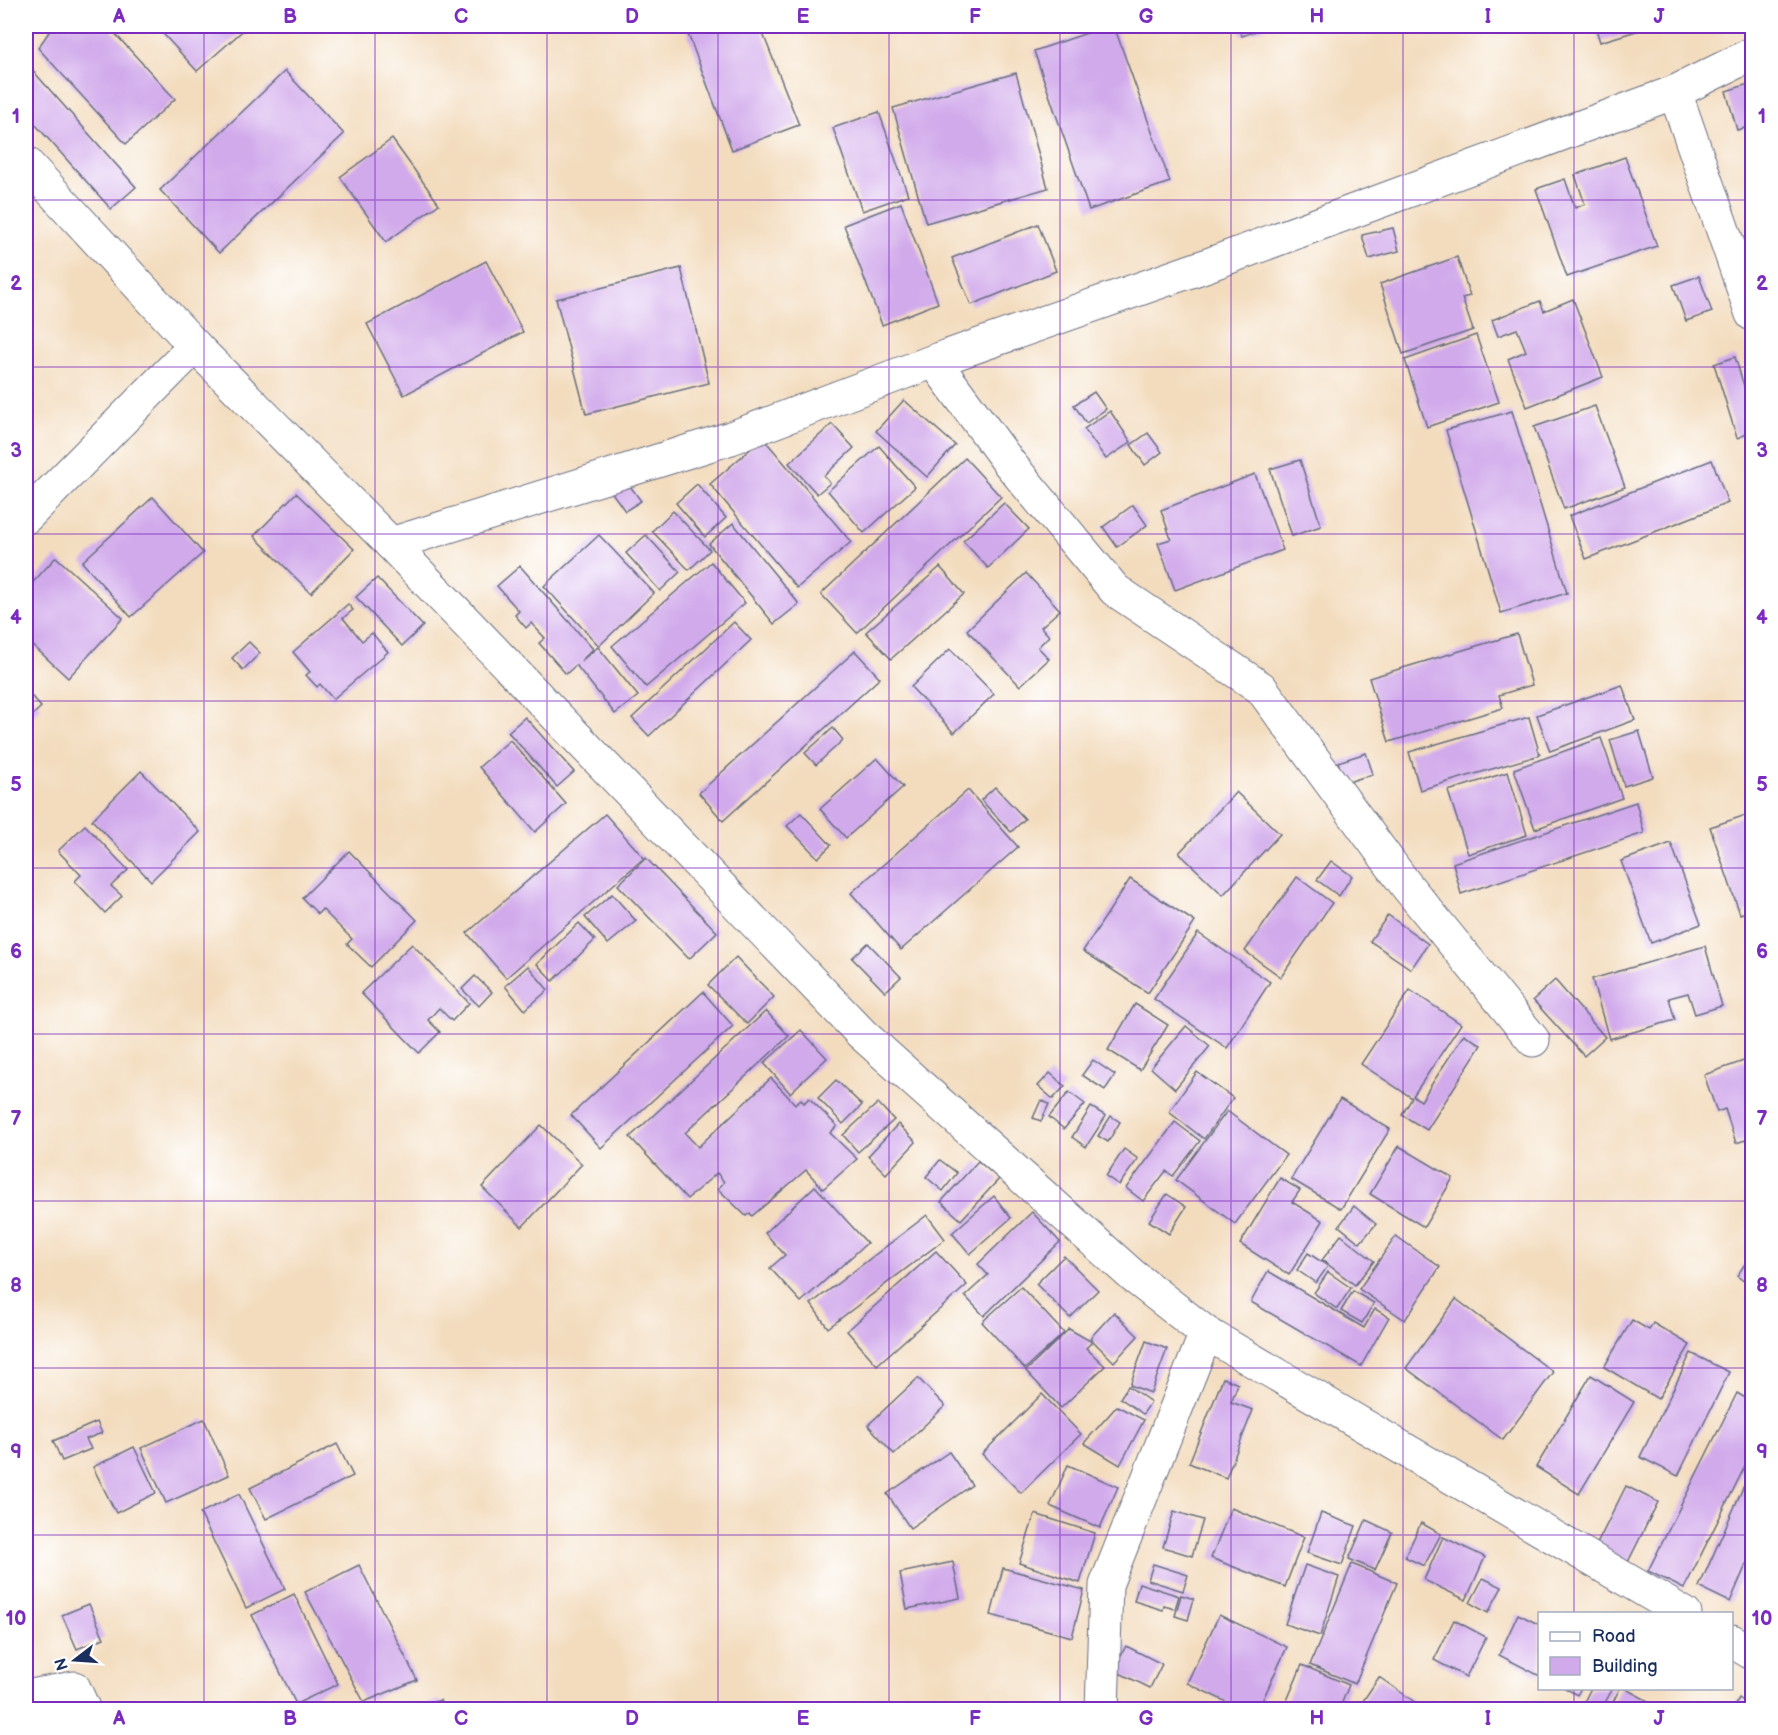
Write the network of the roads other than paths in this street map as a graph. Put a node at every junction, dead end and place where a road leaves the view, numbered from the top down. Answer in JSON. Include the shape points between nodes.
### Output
{"nodes":[{"id":1,"x":1752,"y":54,"type":"edge"},
{"id":2,"x":1675,"y":92,"type":"junction"},
{"id":3,"x":26,"y":163,"type":"edge"},
{"id":4,"x":1752,"y":314,"type":"edge"},
{"id":5,"x":195,"y":346,"type":"junction"},
{"id":6,"x":934,"y":361,"type":"junction"},
{"id":7,"x":26,"y":517,"type":"edge"},
{"id":8,"x":391,"y":544,"type":"junction"},
{"id":9,"x":1533,"y":1040,"type":"dead end"},
{"id":10,"x":1206,"y":1334,"type":"junction"},
{"id":11,"x":1682,"y":1612,"type":"edge"},
{"id":12,"x":1733,"y":1642,"type":"edge"},
{"id":13,"x":1752,"y":1653,"type":"edge"},
{"id":14,"x":26,"y":1697,"type":"edge"},
{"id":15,"x":84,"y":1710,"type":"edge"},
{"id":16,"x":1102,"y":1710,"type":"edge"}],
"edges":[{"from":1,"to":2,"type":"street"},
{"from":2,"to":4,"type":"street"},
{"from":2,"to":6,"type":"street"},
{"from":3,"to":5,"type":"street"},
{"from":5,"to":7,"type":"street"},
{"from":5,"to":8,"type":"street"},
{"from":6,"to":8,"type":"street","via":[[730,438]]},
{"from":6,"to":9,"type":"street","via":[[1010,464],[1115,590],[1261,688],[1407,885]]},
{"from":8,"to":10,"type":"street","via":[[862,1034],[1132,1276]]},
{"from":10,"to":11,"type":"street"},
{"from":10,"to":16,"type":"street","via":[[1106,1585]]},
{"from":12,"to":13,"type":"street"},
{"from":14,"to":15,"type":"street","via":[[74,1688]]}]}
